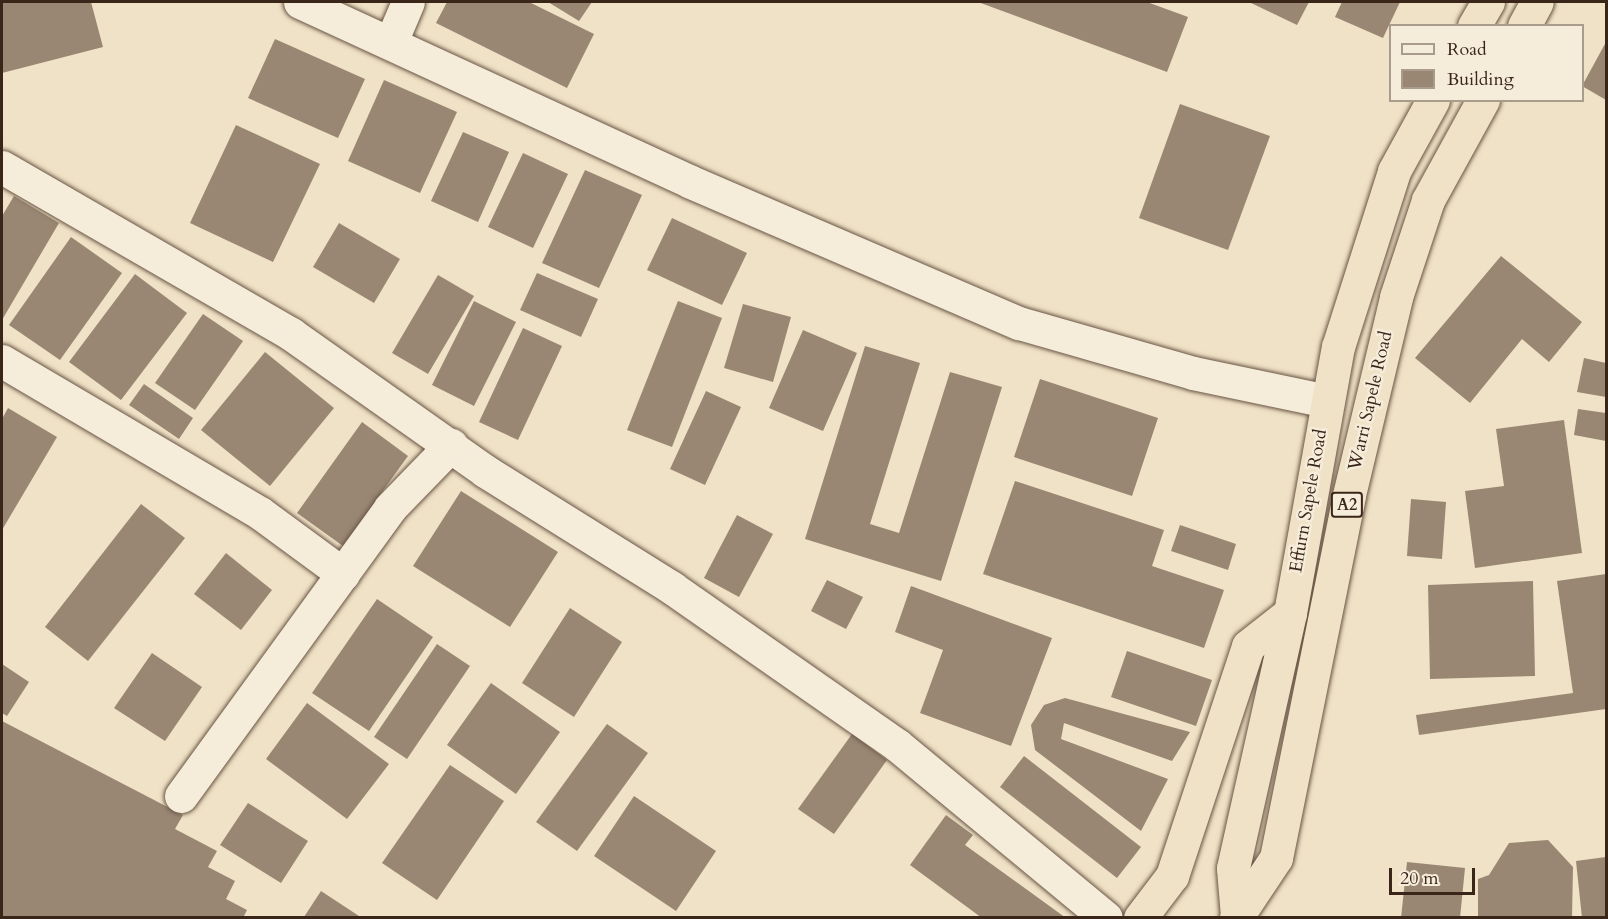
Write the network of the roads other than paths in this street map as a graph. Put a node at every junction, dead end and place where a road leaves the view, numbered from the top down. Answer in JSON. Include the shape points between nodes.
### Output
{"nodes":[{"id":1,"x":300,"y":2,"type":"edge"},
{"id":2,"x":408,"y":2,"type":"edge"},
{"id":3,"x":1488,"y":2,"type":"edge"},
{"id":4,"x":1538,"y":2,"type":"edge"},
{"id":5,"x":1475,"y":24,"type":"edge"},
{"id":6,"x":1525,"y":24,"type":"edge"},
{"id":7,"x":391,"y":42,"type":"junction"},
{"id":8,"x":1432,"y":102,"type":"edge"},
{"id":9,"x":1482,"y":102,"type":"edge"},
{"id":10,"x":2,"y":167,"type":"edge"},
{"id":11,"x":2,"y":360,"type":"edge"},
{"id":12,"x":1327,"y":401,"type":"junction"},
{"id":13,"x":451,"y":445,"type":"junction"},
{"id":14,"x":1310,"y":486,"type":"junction"},
{"id":15,"x":1349,"y":495,"type":"junction"},
{"id":16,"x":343,"y":574,"type":"junction"},
{"id":17,"x":1290,"y":613,"type":"junction"},
{"id":18,"x":181,"y":796,"type":"dead end"},
{"id":19,"x":1236,"y":917,"type":"edge"},
{"id":20,"x":1106,"y":918,"type":"edge"},
{"id":21,"x":1140,"y":918,"type":"edge"}],
"edges":[{"from":1,"to":7,"type":"street"},
{"from":2,"to":7,"type":"street"},
{"from":3,"to":5,"type":"highway"},
{"from":4,"to":6,"type":"highway"},
{"from":7,"to":12,"type":"street","via":[[691,182],[1019,323],[1193,373]]},
{"from":8,"to":12,"type":"highway","name":"Effurn Sapele Road","number":"A2","via":[[1394,171],[1356,279]]},
{"from":9,"to":15,"type":"highway","name":"Warri Sapele Road","number":"A2","via":[[1428,200],[1396,297]]},
{"from":10,"to":13,"type":"street","via":[[291,334]]},
{"from":11,"to":16,"type":"street","via":[[260,513]]},
{"from":12,"to":14,"type":"highway","name":"Effurn Sapele Road","number":"A2"},
{"from":13,"to":16,"type":"street","via":[[390,508]]},
{"from":13,"to":20,"type":"street","via":[[672,588],[897,745]]},
{"from":14,"to":15,"type":"highway"},
{"from":14,"to":17,"type":"highway","name":"Effurn Sapele Road","number":"A2"},
{"from":15,"to":19,"type":"highway","name":"Warri Sapele Road","number":"A2","via":[[1276,858]]},
{"from":16,"to":18,"type":"street"},
{"from":17,"to":19,"type":"highway","name":"Effurn Sapele Road","number":"A2","via":[[1233,868]]},
{"from":17,"to":21,"type":"highway","via":[[1248,646],[1172,876]]}]}
